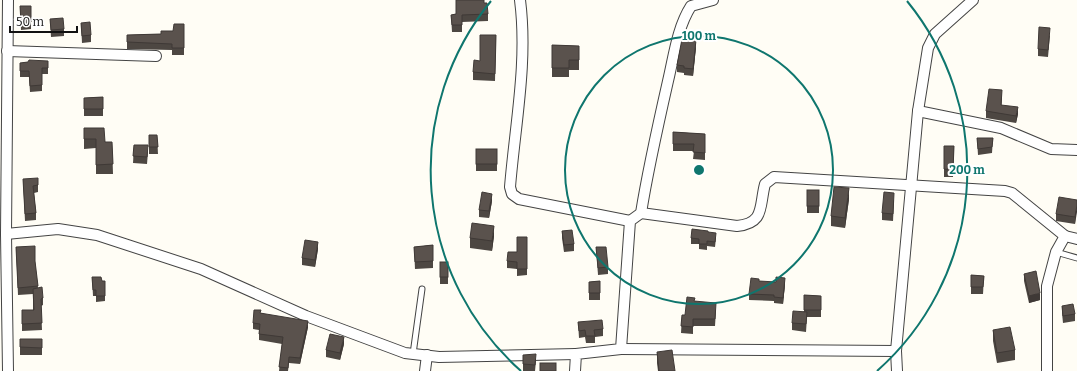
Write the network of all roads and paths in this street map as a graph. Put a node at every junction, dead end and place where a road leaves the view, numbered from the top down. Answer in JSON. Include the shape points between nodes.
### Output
{"nodes":[{"id":1,"x":8,"y":0,"type":"edge"},
{"id":2,"x":520,"y":0,"type":"edge"},
{"id":3,"x":714,"y":0,"type":"edge"},
{"id":4,"x":973,"y":0,"type":"edge"},
{"id":5,"x":7,"y":51,"type":"junction"},
{"id":6,"x":156,"y":56,"type":"dead end"},
{"id":7,"x":4,"y":103,"type":"edge"},
{"id":8,"x":918,"y":111,"type":"junction"},
{"id":9,"x":1077,"y":150,"type":"edge"},
{"id":10,"x":912,"y":185,"type":"junction"},
{"id":11,"x":641,"y":213,"type":"junction"},
{"id":12,"x":630,"y":221,"type":"junction"},
{"id":13,"x":6,"y":234,"type":"junction"},
{"id":14,"x":1065,"y":236,"type":"junction"},
{"id":15,"x":1077,"y":239,"type":"edge"},
{"id":16,"x":1056,"y":252,"type":"junction"},
{"id":17,"x":1077,"y":258,"type":"edge"},
{"id":18,"x":422,"y":289,"type":"dead end"},
{"id":19,"x":621,"y":349,"type":"junction"},
{"id":20,"x":896,"y":352,"type":"junction"},
{"id":21,"x":413,"y":354,"type":"junction"},
{"id":22,"x":576,"y":354,"type":"junction"},
{"id":23,"x":426,"y":355,"type":"junction"},
{"id":24,"x":8,"y":371,"type":"edge"},
{"id":25,"x":425,"y":371,"type":"edge"},
{"id":26,"x":575,"y":371,"type":"edge"},
{"id":27,"x":897,"y":371,"type":"edge"},
{"id":28,"x":1047,"y":371,"type":"edge"}],
"edges":[{"from":1,"to":5,"type":"street"},
{"from":2,"to":12,"type":"street","via":[[524,27],[523,52],[511,179],[512,194],[519,199]]},
{"from":3,"to":11,"type":"street","via":[[691,6],[684,18],[649,165]]},
{"from":4,"to":8,"type":"street","via":[[930,41]]},
{"from":5,"to":6,"type":"street"},
{"from":5,"to":7,"type":"street"},
{"from":7,"to":13,"type":"street"},
{"from":8,"to":9,"type":"street","via":[[1001,128],[1051,149]]},
{"from":8,"to":10,"type":"street"},
{"from":10,"to":11,"type":"street","via":[[774,177],[765,184],[759,214],[749,225],[737,226]]},
{"from":10,"to":14,"type":"street","via":[[1012,192]]},
{"from":10,"to":20,"type":"street"},
{"from":11,"to":12,"type":"street"},
{"from":12,"to":19,"type":"street"},
{"from":13,"to":21,"type":"street","via":[[58,229],[97,235],[201,269],[306,316]]},
{"from":13,"to":24,"type":"street"},
{"from":14,"to":15,"type":"street"},
{"from":14,"to":16,"type":"street"},
{"from":16,"to":17,"type":"lane"},
{"from":16,"to":28,"type":"street","via":[[1047,286]]},
{"from":18,"to":21,"type":"lane"},
{"from":19,"to":20,"type":"street"},
{"from":19,"to":22,"type":"street"},
{"from":20,"to":27,"type":"street"},
{"from":21,"to":23,"type":"street"},
{"from":22,"to":23,"type":"street","via":[[439,357]]},
{"from":22,"to":26,"type":"street"},
{"from":23,"to":25,"type":"street"}]}
